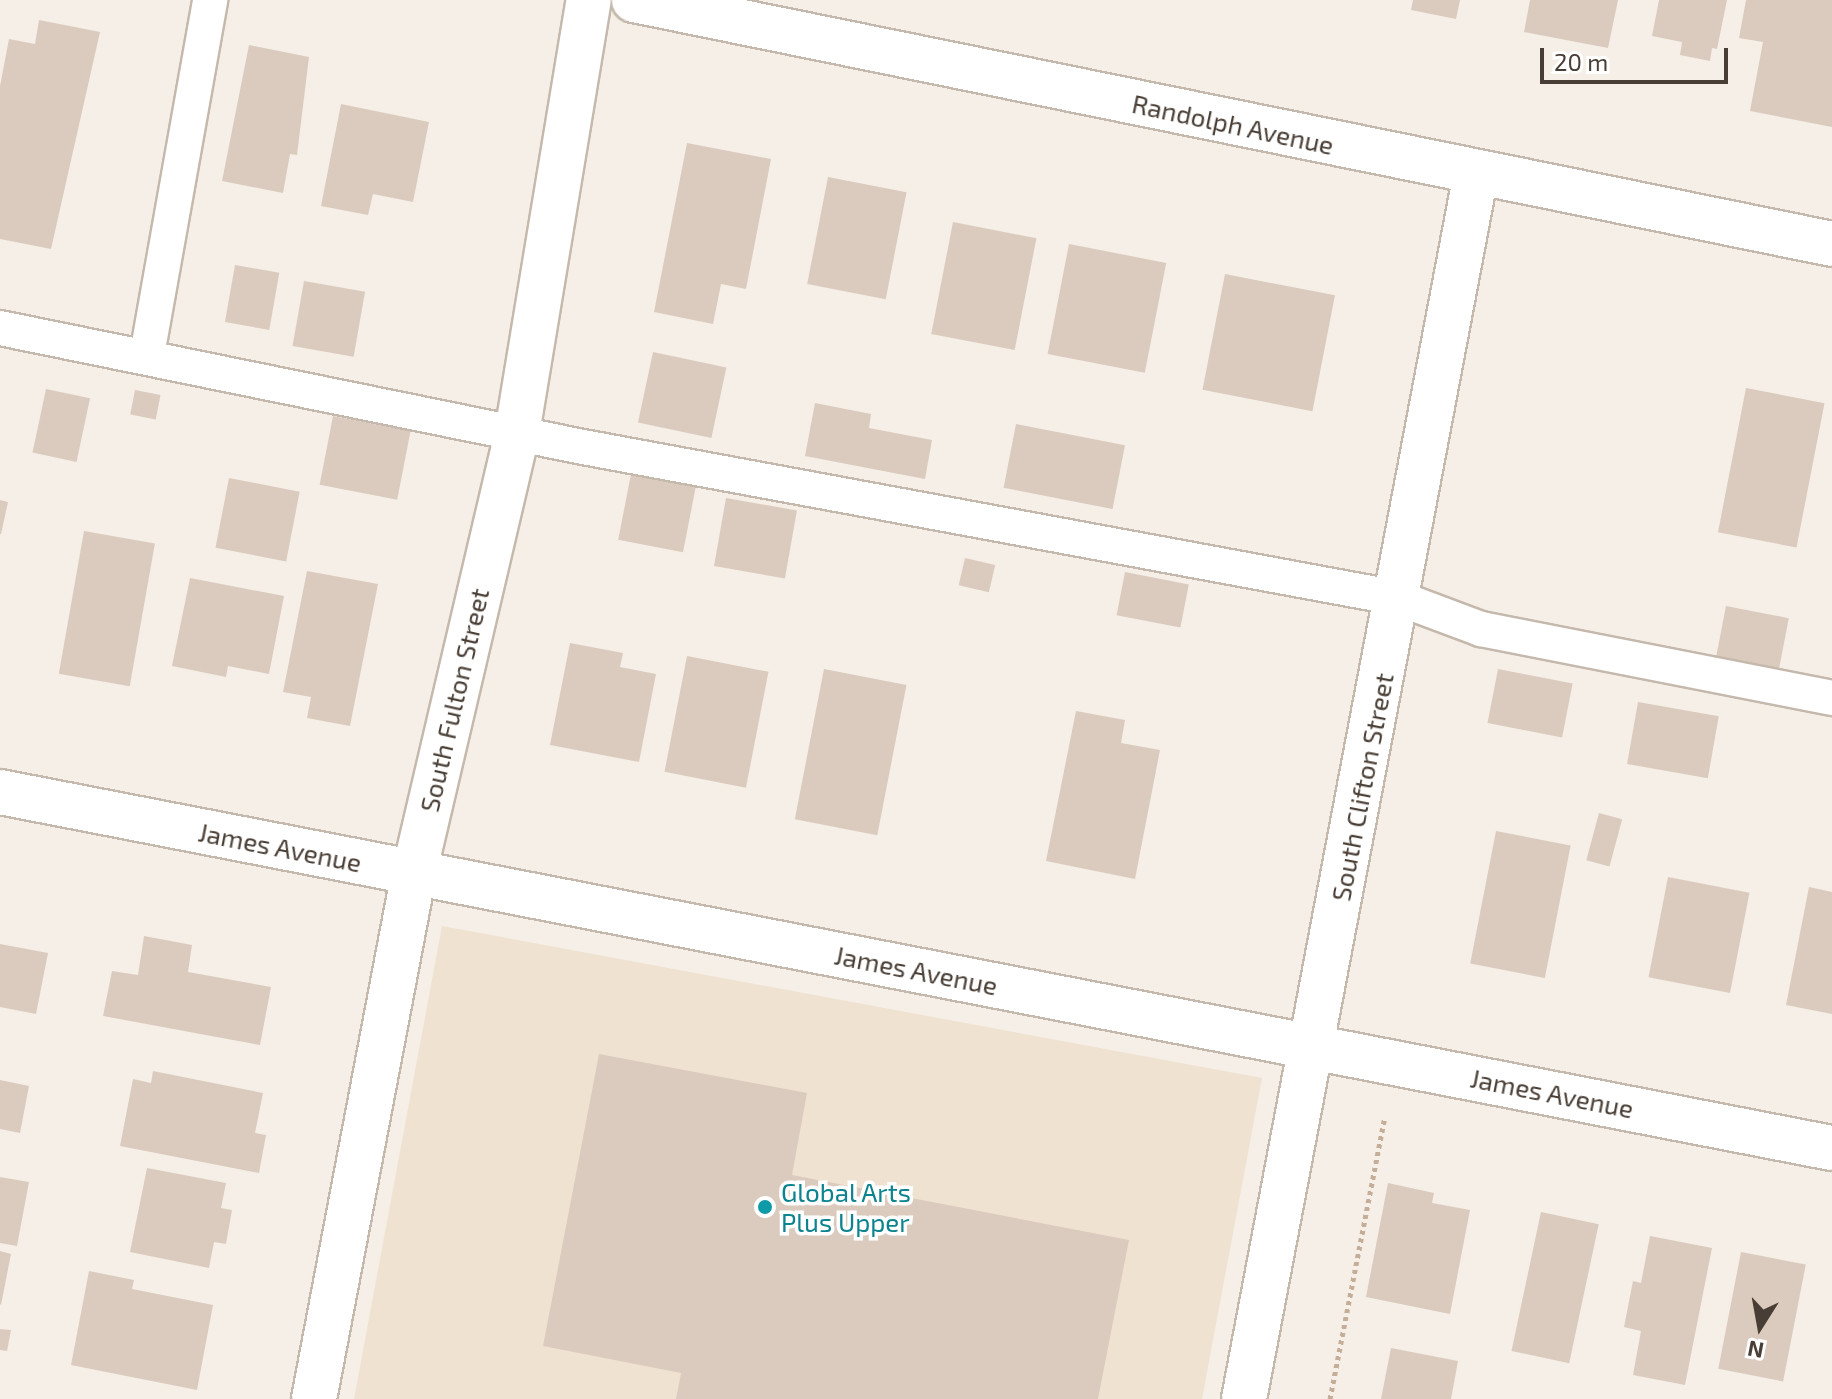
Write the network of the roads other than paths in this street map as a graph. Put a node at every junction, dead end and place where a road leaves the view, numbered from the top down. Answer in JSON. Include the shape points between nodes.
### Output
{"nodes":[{"id":1,"x":210,"y":0,"type":"edge"},
{"id":2,"x":589,"y":0,"type":"edge"},
{"id":3,"x":634,"y":0,"type":"edge"},
{"id":4,"x":1476,"y":174,"type":"junction"},
{"id":5,"x":1832,"y":244,"type":"edge"},
{"id":6,"x":0,"y":328,"type":"edge"},
{"id":7,"x":147,"y":355,"type":"junction"},
{"id":8,"x":517,"y":433,"type":"junction"},
{"id":9,"x":1398,"y":598,"type":"junction"},
{"id":10,"x":1832,"y":698,"type":"edge"},
{"id":11,"x":0,"y":792,"type":"edge"},
{"id":12,"x":414,"y":873,"type":"junction"},
{"id":13,"x":1313,"y":1049,"type":"junction"},
{"id":14,"x":1832,"y":1148,"type":"edge"},
{"id":15,"x":314,"y":1399,"type":"edge"},
{"id":16,"x":1244,"y":1399,"type":"edge"}],
"edges":[{"from":1,"to":7,"type":"lane"},
{"from":2,"to":8,"type":"street","name":"South Fulton Street"},
{"from":3,"to":4,"type":"street","name":"Randolph Avenue"},
{"from":4,"to":5,"type":"street","name":"Randolph Avenue"},
{"from":4,"to":9,"type":"street","name":"South Clifton Street"},
{"from":6,"to":7,"type":"lane"},
{"from":7,"to":8,"type":"lane"},
{"from":8,"to":9,"type":"lane"},
{"from":8,"to":12,"type":"street","name":"South Fulton Street"},
{"from":9,"to":10,"type":"lane","via":[[1481,629]]},
{"from":9,"to":13,"type":"street","name":"South Clifton Street"},
{"from":11,"to":12,"type":"street","name":"James Avenue"},
{"from":12,"to":13,"type":"street","name":"James Avenue"},
{"from":12,"to":15,"type":"street","name":"South Fulton Street"},
{"from":13,"to":14,"type":"street","name":"James Avenue"},
{"from":13,"to":16,"type":"street","name":"South Clifton Street"}]}
